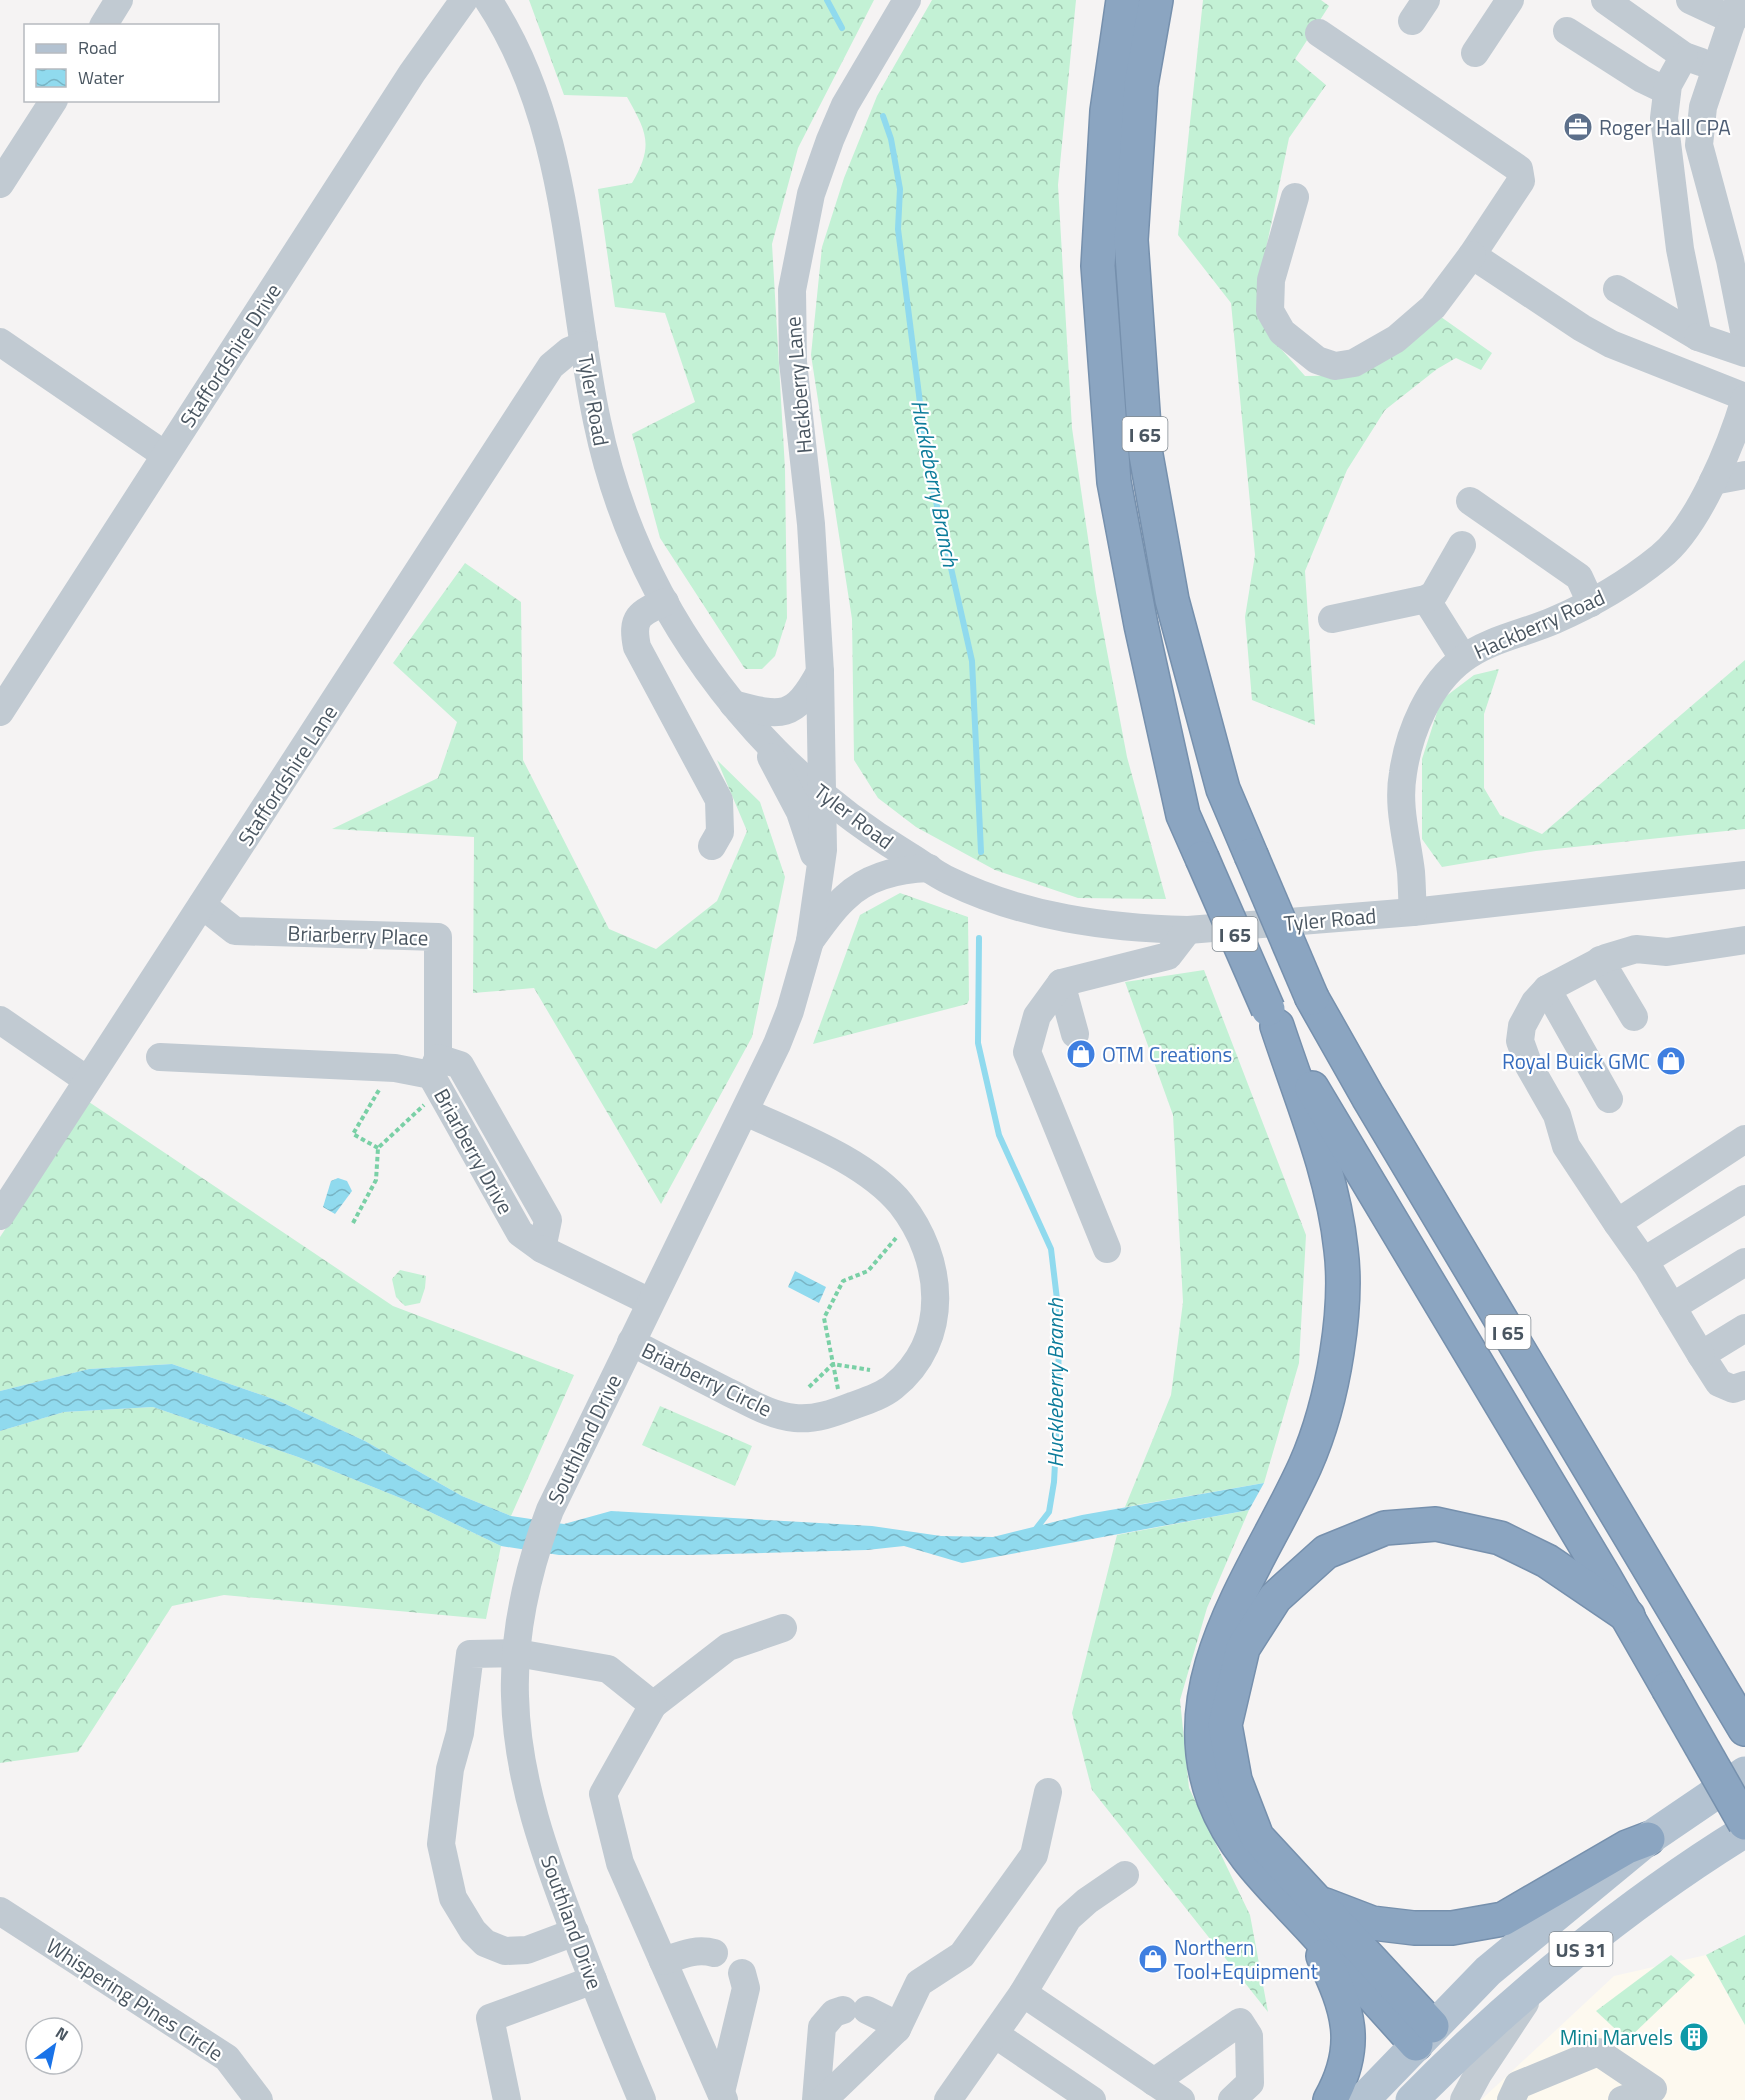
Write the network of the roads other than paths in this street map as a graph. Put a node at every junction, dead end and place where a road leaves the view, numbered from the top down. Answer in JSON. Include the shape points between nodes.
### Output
{"nodes":[{"id":1,"x":119,"y":0,"type":"edge"},
{"id":2,"x":464,"y":0,"type":"edge"},
{"id":3,"x":488,"y":0,"type":"edge"},
{"id":4,"x":907,"y":0,"type":"edge"},
{"id":5,"x":1123,"y":0,"type":"edge"},
{"id":6,"x":1156,"y":0,"type":"edge"},
{"id":7,"x":1510,"y":0,"type":"edge"},
{"id":8,"x":1605,"y":0,"type":"edge"},
{"id":9,"x":1690,"y":0,"type":"edge"},
{"id":10,"x":1736,"y":10,"type":"edge"},
{"id":11,"x":104,"y":24,"type":"edge"},
{"id":12,"x":1567,"y":31,"type":"dead end"},
{"id":13,"x":1319,"y":33,"type":"dead end"},
{"id":14,"x":1475,"y":53,"type":"dead end"},
{"id":15,"x":1684,"y":56,"type":"junction"},
{"id":16,"x":1717,"y":67,"type":"junction"},
{"id":17,"x":1667,"y":91,"type":"junction"},
{"id":18,"x":53,"y":102,"type":"edge"},
{"id":19,"x":0,"y":184,"type":"edge"},
{"id":20,"x":1295,"y":196,"type":"dead end"},
{"id":21,"x":1472,"y":255,"type":"junction"},
{"id":22,"x":1737,"y":259,"type":"edge"},
{"id":23,"x":1617,"y":289,"type":"dead end"},
{"id":24,"x":1745,"y":336,"type":"edge"},
{"id":25,"x":1698,"y":337,"type":"junction"},
{"id":26,"x":0,"y":342,"type":"edge"},
{"id":27,"x":584,"y":345,"type":"junction"},
{"id":28,"x":1745,"y":353,"type":"edge"},
{"id":29,"x":1745,"y":398,"type":"edge"},
{"id":30,"x":165,"y":455,"type":"junction"},
{"id":31,"x":1745,"y":475,"type":"edge"},
{"id":32,"x":1713,"y":481,"type":"junction"},
{"id":33,"x":1470,"y":501,"type":"dead end"},
{"id":34,"x":1462,"y":545,"type":"dead end"},
{"id":35,"x":1426,"y":599,"type":"junction"},
{"id":36,"x":665,"y":602,"type":"junction"},
{"id":37,"x":1592,"y":603,"type":"junction"},
{"id":38,"x":1332,"y":619,"type":"dead end"},
{"id":39,"x":1463,"y":658,"type":"junction"},
{"id":40,"x":820,"y":672,"type":"junction"},
{"id":41,"x":733,"y":704,"type":"junction"},
{"id":42,"x":0,"y":712,"type":"edge"},
{"id":43,"x":758,"y":734,"type":"junction"},
{"id":44,"x":822,"y":794,"type":"junction"},
{"id":45,"x":712,"y":846,"type":"dead end"},
{"id":46,"x":929,"y":868,"type":"junction"},
{"id":47,"x":1745,"y":875,"type":"edge"},
{"id":48,"x":819,"y":880,"type":"junction"},
{"id":49,"x":202,"y":905,"type":"junction"},
{"id":50,"x":1413,"y":912,"type":"junction"},
{"id":51,"x":1188,"y":930,"type":"junction"},
{"id":52,"x":1745,"y":940,"type":"edge"},
{"id":53,"x":810,"y":941,"type":"junction"},
{"id":54,"x":1600,"y":960,"type":"junction"},
{"id":55,"x":1061,"y":983,"type":"junction"},
{"id":56,"x":1547,"y":989,"type":"junction"},
{"id":57,"x":1634,"y":1017,"type":"dead end"},
{"id":58,"x":1273,"y":1018,"type":"junction"},
{"id":59,"x":0,"y":1020,"type":"edge"},
{"id":60,"x":1075,"y":1034,"type":"dead end"},
{"id":61,"x":160,"y":1057,"type":"dead end"},
{"id":62,"x":436,"y":1074,"type":"junction"},
{"id":63,"x":87,"y":1080,"type":"junction"},
{"id":64,"x":1609,"y":1099,"type":"dead end"},
{"id":65,"x":746,"y":1112,"type":"junction"},
{"id":66,"x":1745,"y":1138,"type":"edge"},
{"id":67,"x":1745,"y":1199,"type":"edge"},
{"id":68,"x":0,"y":1216,"type":"edge"},
{"id":69,"x":1617,"y":1222,"type":"junction"},
{"id":70,"x":1107,"y":1249,"type":"dead end"},
{"id":71,"x":1644,"y":1261,"type":"junction"},
{"id":72,"x":1745,"y":1262,"type":"edge"},
{"id":73,"x":650,"y":1302,"type":"junction"},
{"id":74,"x":1672,"y":1307,"type":"junction"},
{"id":75,"x":1745,"y":1328,"type":"edge"},
{"id":76,"x":631,"y":1342,"type":"junction"},
{"id":77,"x":1701,"y":1355,"type":"junction"},
{"id":78,"x":1745,"y":1385,"type":"edge"},
{"id":79,"x":1628,"y":1616,"type":"junction"},
{"id":80,"x":783,"y":1628,"type":"dead end"},
{"id":81,"x":517,"y":1653,"type":"junction"},
{"id":82,"x":653,"y":1705,"type":"junction"},
{"id":83,"x":1745,"y":1729,"type":"edge"},
{"id":84,"x":1745,"y":1773,"type":"edge"},
{"id":85,"x":1048,"y":1792,"type":"dead end"},
{"id":86,"x":1745,"y":1823,"type":"edge"},
{"id":87,"x":1745,"y":1831,"type":"edge"},
{"id":88,"x":1648,"y":1839,"type":"junction"},
{"id":89,"x":1125,"y":1875,"type":"dead end"},
{"id":90,"x":0,"y":1911,"type":"edge"},
{"id":91,"x":1314,"y":1914,"type":"junction"},
{"id":92,"x":575,"y":1932,"type":"junction"},
{"id":93,"x":714,"y":1953,"type":"dead end"},
{"id":94,"x":663,"y":1961,"type":"junction"},
{"id":95,"x":742,"y":1973,"type":"dead end"},
{"id":96,"x":593,"y":1980,"type":"junction"},
{"id":97,"x":1539,"y":1983,"type":"junction"},
{"id":98,"x":1023,"y":1993,"type":"junction"},
{"id":99,"x":897,"y":2029,"type":"junction"},
{"id":100,"x":996,"y":2035,"type":"junction"},
{"id":101,"x":1424,"y":2035,"type":"junction"},
{"id":102,"x":1032,"y":2060,"type":"junction"},
{"id":103,"x":1155,"y":2082,"type":"junction"},
{"id":104,"x":1660,"y":2095,"type":"edge"},
{"id":105,"x":722,"y":2096,"type":"edge"},
{"id":106,"x":1420,"y":2096,"type":"edge"},
{"id":107,"x":953,"y":2098,"type":"edge"},
{"id":108,"x":259,"y":2100,"type":"edge"},
{"id":109,"x":507,"y":2100,"type":"edge"},
{"id":110,"x":642,"y":2100,"type":"edge"},
{"id":111,"x":816,"y":2100,"type":"edge"},
{"id":112,"x":823,"y":2100,"type":"edge"},
{"id":113,"x":1075,"y":2100,"type":"edge"},
{"id":114,"x":1092,"y":2100,"type":"edge"},
{"id":115,"x":1181,"y":2100,"type":"edge"},
{"id":116,"x":1232,"y":2100,"type":"edge"},
{"id":117,"x":1330,"y":2100,"type":"edge"},
{"id":118,"x":1363,"y":2100,"type":"edge"},
{"id":119,"x":1464,"y":2100,"type":"edge"},
{"id":120,"x":1511,"y":2100,"type":"edge"},
{"id":121,"x":1622,"y":2100,"type":"edge"}],
"edges":[{"from":1,"to":11,"type":"street"},
{"from":2,"to":30,"type":"street","name":"Staffordshire Drive","via":[[412,73]]},
{"from":3,"to":27,"type":"street","name":"Tyler Road","via":[[517,51],[548,136]]},
{"from":4,"to":40,"type":"street","name":"Hackberry Lane","via":[[845,105],[830,140],[811,194],[792,290],[793,362],[811,524]]},
{"from":5,"to":58,"type":"highway","number":"I 65","bridge":true,"via":[[1107,111],[1098,266],[1114,482],[1183,815]]},
{"from":6,"to":83,"type":"highway","number":"I 65","bridge":true,"via":[[1141,85],[1131,240],[1146,455],[1172,600],[1223,789],[1312,998]]},
{"from":7,"to":14,"type":"street"},
{"from":8,"to":15,"type":"street"},
{"from":9,"to":10,"type":"street"},
{"from":10,"to":16,"type":"street"},
{"from":12,"to":17,"type":"street"},
{"from":13,"to":21,"type":"street","via":[[1519,169],[1521,181]]},
{"from":15,"to":16,"type":"street"},
{"from":15,"to":17,"type":"street"},
{"from":16,"to":22,"type":"street","via":[[1703,107],[1699,145]]},
{"from":17,"to":25,"type":"street","via":[[1664,118],[1677,225]]},
{"from":18,"to":19,"type":"street"},
{"from":20,"to":21,"type":"street","via":[[1271,280],[1270,311],[1282,332],[1317,360],[1335,366],[1354,363],[1396,339],[1433,307]]},
{"from":21,"to":29,"type":"street","via":[[1611,344]]},
{"from":22,"to":24,"type":"street"},
{"from":23,"to":25,"type":"street"},
{"from":25,"to":28,"type":"street"},
{"from":26,"to":30,"type":"street"},
{"from":27,"to":36,"type":"street","name":"Tyler Road","via":[[614,492],[631,536]]},
{"from":27,"to":49,"type":"street","name":"Staffordshire Lane","via":[[551,366]]},
{"from":29,"to":32,"type":"street","name":"Hackberry Road","via":[[1735,435]]},
{"from":30,"to":42,"type":"street","name":"Staffordshire Drive"},
{"from":31,"to":32,"type":"street"},
{"from":32,"to":37,"type":"street","name":"Hackberry Road","via":[[1673,545]]},
{"from":33,"to":37,"type":"street","via":[[1579,577]]},
{"from":34,"to":35,"type":"street","via":[[1434,594]]},
{"from":35,"to":38,"type":"street"},
{"from":35,"to":39,"type":"street"},
{"from":36,"to":41,"type":"street","name":"Tyler Road","via":[[711,677]]},
{"from":36,"to":45,"type":"street","via":[[642,611],[637,617],[635,637],[718,801],[720,832]]},
{"from":37,"to":39,"type":"street","name":"Hackberry Road"},
{"from":39,"to":50,"type":"street","name":"Hackberry Road","via":[[1423,710],[1403,772],[1401,812],[1411,870]]},
{"from":40,"to":41,"type":"street","via":[[807,697],[793,708],[770,714]]},
{"from":40,"to":44,"type":"street","name":"Hackberry Lane"},
{"from":41,"to":43,"type":"street","name":"Tyler Road"},
{"from":43,"to":44,"type":"street","name":"Tyler Road"},
{"from":43,"to":48,"type":"street","via":[[800,812]]},
{"from":44,"to":46,"type":"street","name":"Tyler Road","via":[[862,827]]},
{"from":44,"to":48,"type":"street","name":"Southland Drive"},
{"from":46,"to":51,"type":"street","name":"Tyler Road","via":[[950,881],[1032,910],[1109,926]]},
{"from":46,"to":53,"type":"street","via":[[904,869],[879,877],[846,896]]},
{"from":47,"to":50,"type":"street","name":"Tyler Road"},
{"from":48,"to":53,"type":"street","name":"Southland Drive"},
{"from":49,"to":62,"type":"street","name":"Briarberry Place","via":[[235,932],[438,937]]},
{"from":49,"to":63,"type":"street","name":"Staffordshire Lane"},
{"from":50,"to":51,"type":"street","name":"Tyler Road"},
{"from":51,"to":55,"type":"street","via":[[1168,956]]},
{"from":52,"to":54,"type":"street","via":[[1666,952],[1636,949]]},
{"from":53,"to":65,"type":"street","name":"Southland Drive","via":[[790,1011]]},
{"from":54,"to":56,"type":"street"},
{"from":54,"to":57,"type":"street"},
{"from":55,"to":60,"type":"street"},
{"from":55,"to":70,"type":"street","via":[[1037,1016],[1027,1052]]},
{"from":56,"to":64,"type":"street"},
{"from":56,"to":69,"type":"street","via":[[1522,1026],[1520,1041],[1557,1116],[1566,1146]]},
{"from":58,"to":79,"type":"highway","number":"I 65"},
{"from":58,"to":91,"type":"highway","via":[[1326,1173],[1338,1229],[1342,1254],[1337,1350],[1320,1428],[1305,1467],[1212,1659],[1202,1713],[1203,1747],[1206,1775],[1215,1802],[1246,1859]]},
{"from":59,"to":63,"type":"street"},
{"from":61,"to":62,"type":"street","via":[[395,1068]]},
{"from":62,"to":73,"type":"street","name":"Briarberry Drive","via":[[519,1233],[542,1249]]},
{"from":63,"to":68,"type":"street","name":"Staffordshire Lane"},
{"from":65,"to":73,"type":"street","name":"Southland Drive"},
{"from":65,"to":76,"type":"street","name":"Briarberry Circle","via":[[857,1167],[900,1202],[915,1224],[933,1265],[934,1325],[926,1346],[893,1387],[873,1399],[815,1418],[795,1419],[766,1411]]},
{"from":66,"to":69,"type":"street"},
{"from":67,"to":71,"type":"street"},
{"from":69,"to":71,"type":"street"},
{"from":71,"to":74,"type":"street"},
{"from":72,"to":74,"type":"street"},
{"from":73,"to":76,"type":"street","name":"Southland Drive"},
{"from":74,"to":77,"type":"street"},
{"from":75,"to":77,"type":"street"},
{"from":76,"to":81,"type":"street","name":"Southland Drive","via":[[549,1509],[534,1553],[520,1616]]},
{"from":77,"to":78,"type":"street","via":[[1719,1383],[1733,1389]]},
{"from":79,"to":86,"type":"highway","number":"I 65","bridge":true},
{"from":79,"to":91,"type":"highway","via":[[1547,1561],[1500,1538],[1436,1524],[1385,1528],[1326,1552],[1275,1598],[1243,1648],[1225,1725],[1235,1780],[1257,1837]]},
{"from":80,"to":82,"type":"street","via":[[728,1647]]},
{"from":81,"to":82,"type":"street","via":[[608,1669]]},
{"from":81,"to":92,"type":"street","name":"Southland Drive","via":[[515,1696],[528,1800]]},
{"from":81,"to":92,"type":"street","via":[[470,1654],[441,1844],[453,1898],[473,1931],[486,1943],[505,1951],[527,1950]]},
{"from":82,"to":94,"type":"street","via":[[603,1794],[620,1863]]},
{"from":84,"to":88,"type":"main road","number":"US 31"},
{"from":85,"to":99,"type":"street","via":[[1034,1855],[962,1955],[919,1983]]},
{"from":87,"to":97,"type":"main road","number":"US 31","via":[[1663,1886]]},
{"from":88,"to":91,"type":"highway","via":[[1627,1846],[1503,1919],[1452,1928],[1414,1928]]},
{"from":88,"to":101,"type":"main road","number":"US 31","via":[[1488,1971]]},
{"from":89,"to":98,"type":"street","via":[[1068,1918]]},
{"from":90,"to":108,"type":"street","name":"Whispering Pines Circle","via":[[227,2058]]},
{"from":91,"to":101,"type":"highway"},
{"from":91,"to":117,"type":"highway","via":[[1342,1997],[1350,2042]]},
{"from":92,"to":96,"type":"street","name":"Southland Drive"},
{"from":93,"to":94,"type":"street","via":[[696,1951]]},
{"from":94,"to":105,"type":"street"},
{"from":95,"to":105,"type":"street","via":[[746,1988]]},
{"from":96,"to":109,"type":"street","via":[[490,2018]]},
{"from":96,"to":110,"type":"street","name":"Southland Drive"},
{"from":97,"to":106,"type":"main road","number":"US 31"},
{"from":97,"to":119,"type":"street"},
{"from":98,"to":100,"type":"street"},
{"from":98,"to":103,"type":"street"},
{"from":99,"to":111,"type":"street","via":[[885,2019],[855,2010],[834,2013],[822,2027]]},
{"from":99,"to":112,"type":"street"},
{"from":100,"to":102,"type":"street"},
{"from":100,"to":107,"type":"street"},
{"from":101,"to":106,"type":"main road"},
{"from":101,"to":118,"type":"main road","number":"US 31"},
{"from":102,"to":113,"type":"street","via":[[1054,2086]]},
{"from":102,"to":114,"type":"street"},
{"from":103,"to":115,"type":"street"},
{"from":103,"to":116,"type":"street","via":[[1240,2022],[1249,2036],[1250,2083]]},
{"from":104,"to":120,"type":"street","via":[[1598,2052],[1518,2085]]},
{"from":104,"to":121,"type":"street"}]}
